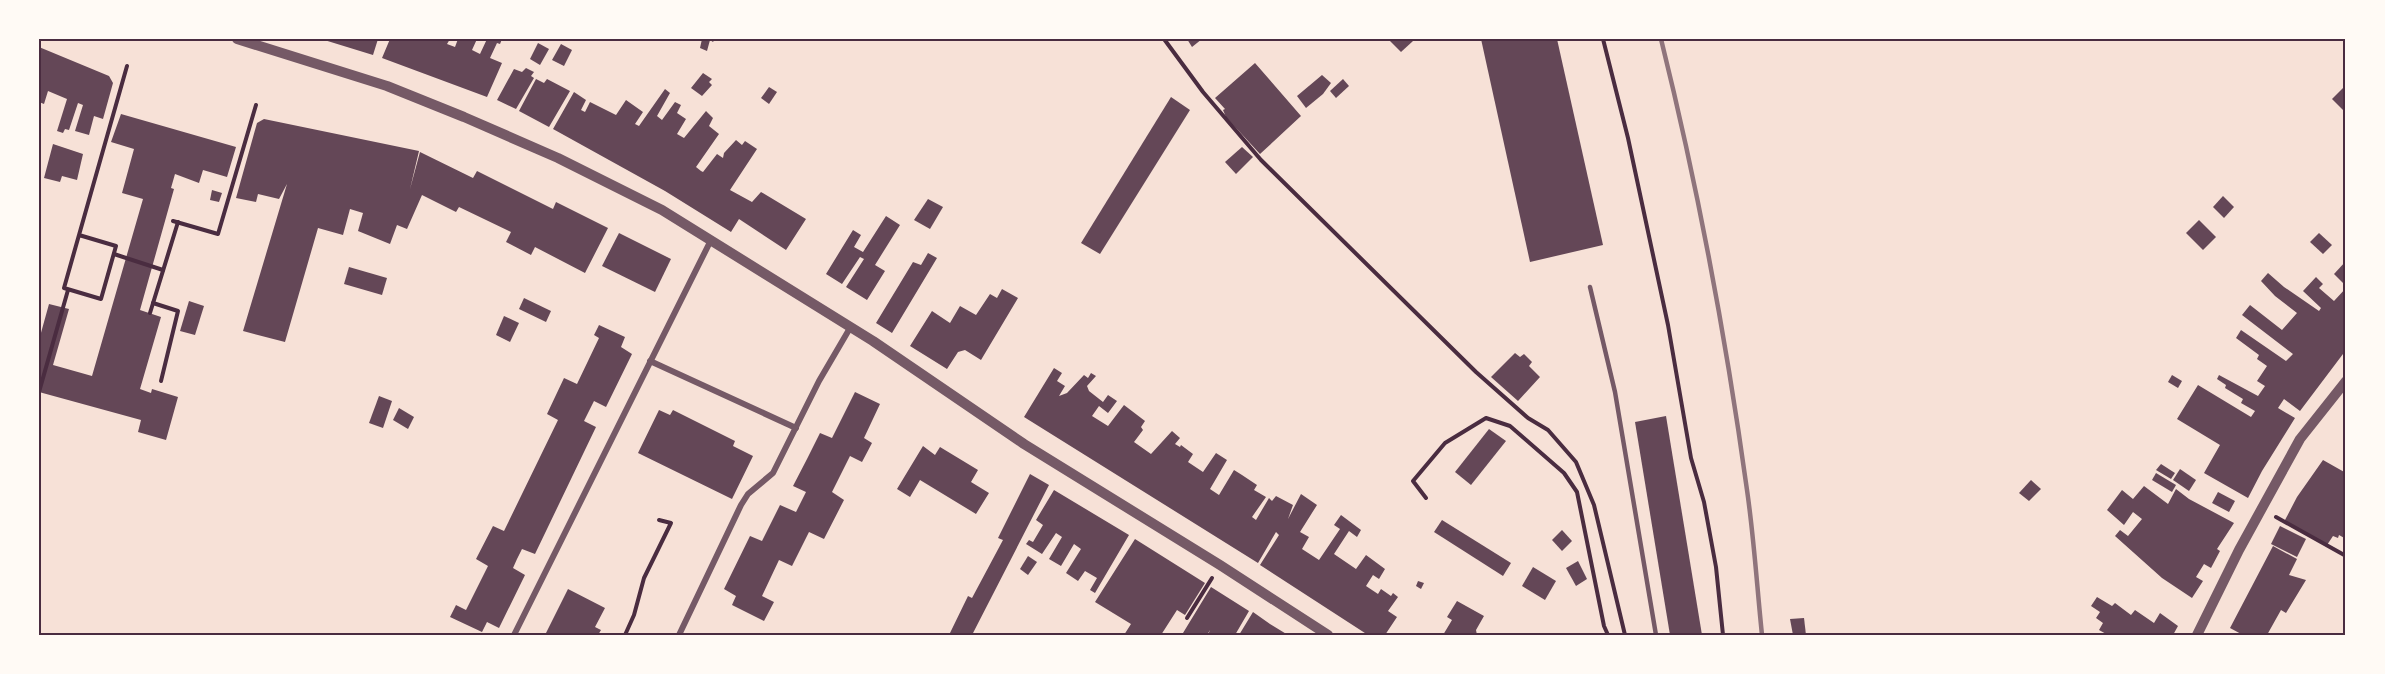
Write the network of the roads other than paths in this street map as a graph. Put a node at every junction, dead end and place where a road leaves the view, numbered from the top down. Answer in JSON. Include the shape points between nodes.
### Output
{"nodes":[{"id":1,"x":237,"y":39,"type":"edge"},
{"id":2,"x":711,"y":240,"type":"junction"},
{"id":3,"x":1590,"y":286,"type":"dead end"},
{"id":4,"x":850,"y":328,"type":"junction"},
{"id":5,"x":650,"y":361,"type":"junction"},
{"id":6,"x":2346,"y":381,"type":"edge"},
{"id":7,"x":796,"y":428,"type":"junction"},
{"id":8,"x":514,"y":635,"type":"edge"},
{"id":9,"x":679,"y":635,"type":"edge"},
{"id":10,"x":1328,"y":635,"type":"edge"},
{"id":11,"x":1656,"y":635,"type":"edge"},
{"id":12,"x":2197,"y":635,"type":"edge"}],
"edges":[{"from":1,"to":2,"type":"street","via":[[387,86],[464,117],[558,158],[662,210]]},
{"from":2,"to":4,"type":"street"},
{"from":2,"to":5,"type":"street"},
{"from":3,"to":11,"type":"lane","via":[[1615,392]]},
{"from":4,"to":7,"type":"street"},
{"from":4,"to":10,"type":"street","via":[[1024,444]]},
{"from":5,"to":7,"type":"street"},
{"from":5,"to":8,"type":"street"},
{"from":6,"to":12,"type":"street","via":[[2300,439]]},
{"from":7,"to":9,"type":"street","via":[[773,473],[741,505]]}]}
